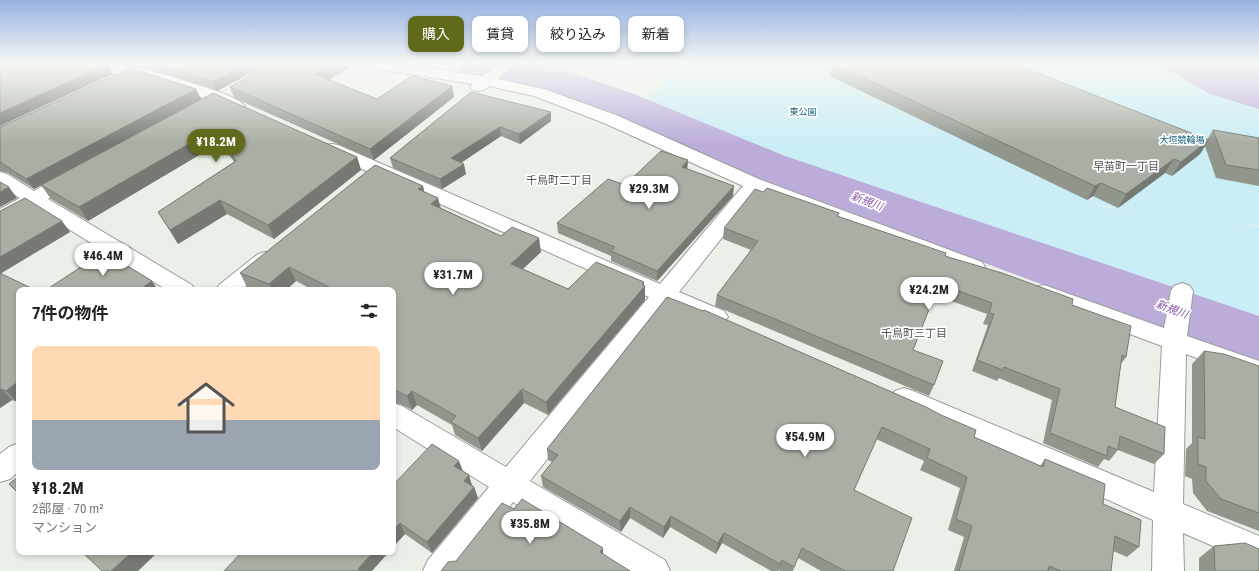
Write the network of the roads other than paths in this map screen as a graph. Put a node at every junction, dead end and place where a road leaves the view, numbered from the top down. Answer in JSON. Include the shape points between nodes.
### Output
{"nodes":[{"id":1,"x":193,"y":91,"type":"edge"},
{"id":2,"x":232,"y":91,"type":"edge"},
{"id":3,"x":474,"y":91,"type":"edge"},
{"id":4,"x":532,"y":91,"type":"edge"},
{"id":5,"x":467,"y":96,"type":"edge"},
{"id":6,"x":218,"y":99,"type":"junction"},
{"id":7,"x":198,"y":110,"type":"edge"},
{"id":8,"x":251,"y":113,"type":"edge"},
{"id":9,"x":316,"y":142,"type":"edge"},
{"id":10,"x":383,"y":164,"type":"junction"},
{"id":11,"x":89,"y":169,"type":"edge"},
{"id":12,"x":0,"y":178,"type":"edge"},
{"id":13,"x":359,"y":183,"type":"edge"},
{"id":14,"x":754,"y":184,"type":"junction"},
{"id":15,"x":34,"y":198,"type":"junction"},
{"id":16,"x":0,"y":217,"type":"edge"},
{"id":17,"x":281,"y":246,"type":"edge"},
{"id":18,"x":996,"y":275,"type":"edge"},
{"id":19,"x":1025,"y":286,"type":"edge"},
{"id":20,"x":179,"y":287,"type":"edge"},
{"id":21,"x":231,"y":287,"type":"edge"},
{"id":22,"x":1182,"y":291,"type":"dead end"},
{"id":23,"x":663,"y":294,"type":"junction"},
{"id":24,"x":736,"y":326,"type":"edge"},
{"id":25,"x":1175,"y":336,"type":"junction"},
{"id":26,"x":1259,"y":371,"type":"edge"},
{"id":27,"x":882,"y":389,"type":"edge"},
{"id":28,"x":396,"y":416,"type":"edge"},
{"id":29,"x":16,"y":457,"type":"edge"},
{"id":30,"x":0,"y":470,"type":"edge"},
{"id":31,"x":509,"y":483,"type":"junction"},
{"id":32,"x":1168,"y":512,"type":"junction"},
{"id":33,"x":1259,"y":551,"type":"edge"},
{"id":34,"x":439,"y":571,"type":"edge"},
{"id":35,"x":654,"y":571,"type":"edge"},
{"id":36,"x":1168,"y":571,"type":"edge"}],
"edges":[{"from":1,"to":6,"type":"street"},
{"from":2,"to":6,"type":"street"},
{"from":3,"to":5,"type":"street"},
{"from":4,"to":14,"type":"street","via":[[610,119]]},
{"from":6,"to":7,"type":"street"},
{"from":6,"to":8,"type":"street"},
{"from":9,"to":10,"type":"street"},
{"from":10,"to":13,"type":"street"},
{"from":10,"to":23,"type":"street"},
{"from":11,"to":15,"type":"street"},
{"from":12,"to":15,"type":"street"},
{"from":14,"to":18,"type":"street"},
{"from":14,"to":23,"type":"street"},
{"from":15,"to":16,"type":"street"},
{"from":15,"to":20,"type":"street"},
{"from":17,"to":21,"type":"street"},
{"from":19,"to":25,"type":"street"},
{"from":22,"to":25,"type":"street"},
{"from":23,"to":24,"type":"street"},
{"from":23,"to":31,"type":"street"},
{"from":25,"to":26,"type":"street"},
{"from":25,"to":32,"type":"street"},
{"from":27,"to":32,"type":"street"},
{"from":28,"to":31,"type":"street"},
{"from":29,"to":30,"type":"street"},
{"from":31,"to":34,"type":"street"},
{"from":31,"to":35,"type":"street"},
{"from":32,"to":33,"type":"street"},
{"from":32,"to":36,"type":"street"}]}
